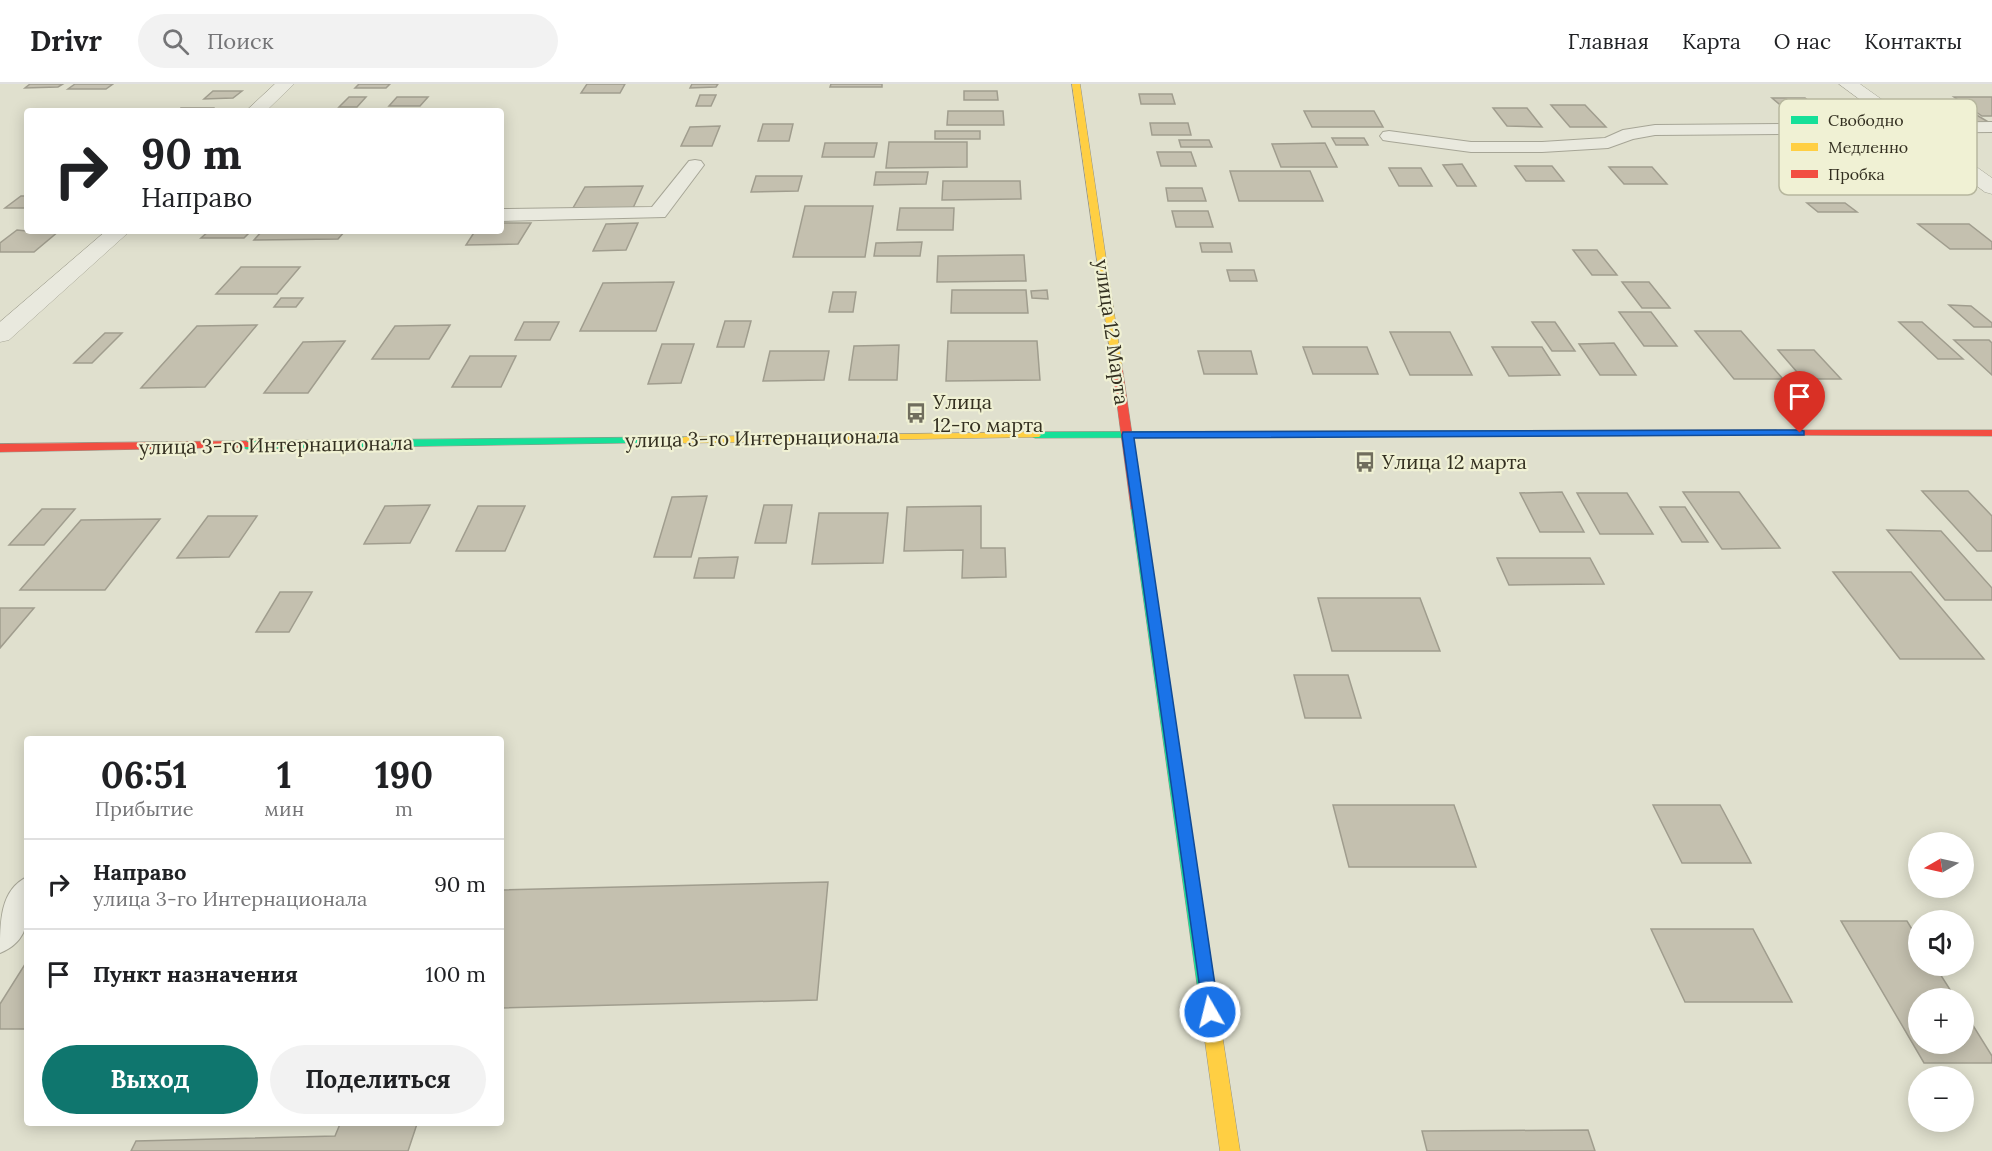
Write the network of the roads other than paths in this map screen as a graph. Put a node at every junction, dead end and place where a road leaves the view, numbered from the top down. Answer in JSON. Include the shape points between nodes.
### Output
{"nodes":[{"id":1,"x":285,"y":84,"type":"edge"},
{"id":2,"x":1076,"y":84,"type":"edge"},
{"id":3,"x":1848,"y":84,"type":"edge"},
{"id":4,"x":1868,"y":99,"type":"edge"},
{"id":5,"x":258,"y":108,"type":"edge"},
{"id":6,"x":1779,"y":129,"type":"edge"},
{"id":7,"x":1389,"y":136,"type":"dead end"},
{"id":8,"x":695,"y":165,"type":"dead end"},
{"id":9,"x":1977,"y":178,"type":"edge"},
{"id":10,"x":1992,"y":189,"type":"edge"},
{"id":11,"x":504,"y":215,"type":"edge"},
{"id":12,"x":116,"y":234,"type":"edge"},
{"id":13,"x":0,"y":335,"type":"edge"},
{"id":14,"x":1992,"y":433,"type":"edge"},
{"id":15,"x":1127,"y":435,"type":"junction"},
{"id":16,"x":0,"y":448,"type":"edge"},
{"id":17,"x":24,"y":899,"type":"edge"},
{"id":18,"x":0,"y":935,"type":"edge"},
{"id":19,"x":1230,"y":1151,"type":"edge"}],
"edges":[{"from":1,"to":5,"type":"street"},
{"from":2,"to":15,"type":"street","name":"улица 12 Марта"},
{"from":3,"to":4,"type":"street"},
{"from":6,"to":7,"type":"lane","via":[[1655,130],[1629,134],[1608,143],[1542,147],[1471,147]]},
{"from":8,"to":11,"type":"lane","via":[[658,213]]},
{"from":9,"to":10,"type":"street"},
{"from":12,"to":13,"type":"street"},
{"from":14,"to":15,"type":"street","name":"улица 3-го Интернационала"},
{"from":15,"to":16,"type":"street","name":"улица 3-го Интернационала"},
{"from":15,"to":19,"type":"street","name":"улица 12 Марта"},
{"from":17,"to":18,"type":"lane"}]}
